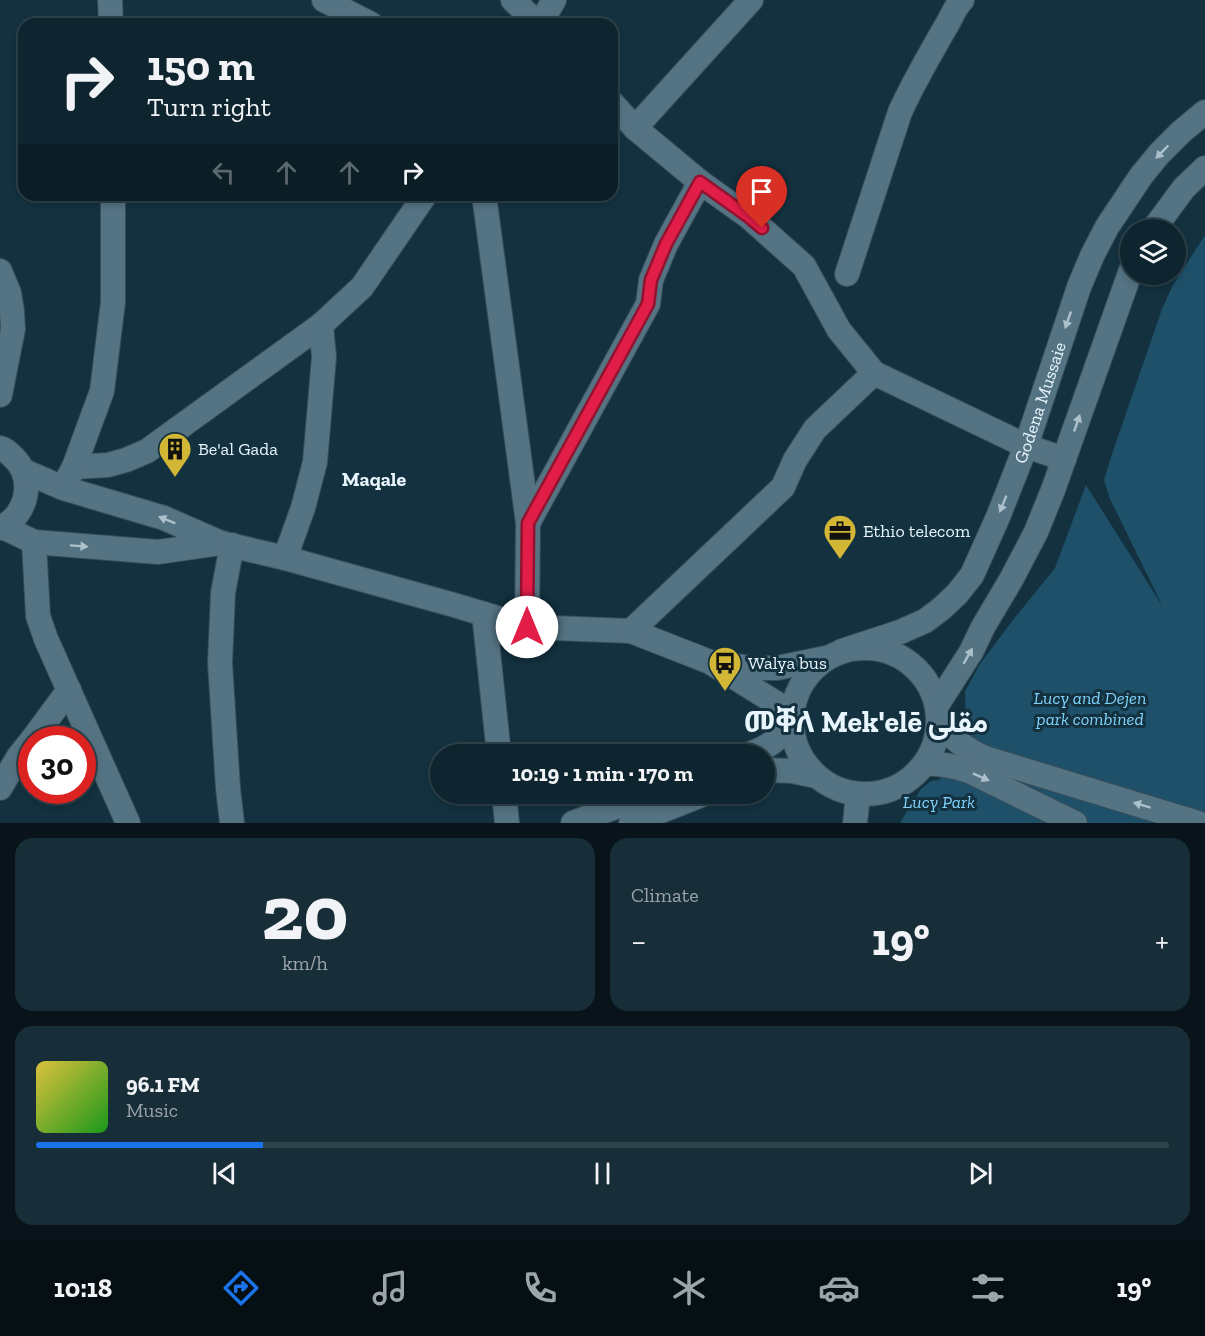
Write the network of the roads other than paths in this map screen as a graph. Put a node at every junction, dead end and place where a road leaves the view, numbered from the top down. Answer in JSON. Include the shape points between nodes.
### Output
{"nodes":[{"id":1,"x":110,"y":0,"type":"edge"},
{"id":2,"x":324,"y":0,"type":"edge"},
{"id":3,"x":513,"y":0,"type":"edge"},
{"id":4,"x":554,"y":0,"type":"edge"},
{"id":5,"x":751,"y":0,"type":"edge"},
{"id":6,"x":962,"y":0,"type":"edge"},
{"id":7,"x":111,"y":18,"type":"edge"},
{"id":8,"x":359,"y":18,"type":"edge"},
{"id":9,"x":532,"y":18,"type":"edge"},
{"id":10,"x":543,"y":18,"type":"edge"},
{"id":11,"x":618,"y":110,"type":"edge"},
{"id":12,"x":1205,"y":112,"type":"edge"},
{"id":13,"x":635,"y":128,"type":"junction"},
{"id":14,"x":1205,"y":168,"type":"edge"},
{"id":15,"x":700,"y":182,"type":"junction"},
{"id":16,"x":113,"y":201,"type":"edge"},
{"id":17,"x":421,"y":201,"type":"edge"},
{"id":18,"x":485,"y":201,"type":"edge"},
{"id":19,"x":1161,"y":219,"type":"edge"},
{"id":20,"x":0,"y":271,"type":"edge"},
{"id":21,"x":847,"y":274,"type":"dead end"},
{"id":22,"x":1126,"y":285,"type":"edge"},
{"id":23,"x":321,"y":325,"type":"junction"},
{"id":24,"x":874,"y":373,"type":"junction"},
{"id":25,"x":1,"y":390,"type":"edge"},
{"id":26,"x":1026,"y":446,"type":"junction"},
{"id":27,"x":0,"y":448,"type":"edge"},
{"id":28,"x":1064,"y":459,"type":"junction"},
{"id":29,"x":24,"y":471,"type":"junction"},
{"id":30,"x":68,"y":478,"type":"junction"},
{"id":31,"x":528,"y":523,"type":"junction"},
{"id":32,"x":1,"y":528,"type":"edge"},
{"id":33,"x":34,"y":543,"type":"junction"},
{"id":34,"x":226,"y":544,"type":"junction"},
{"id":35,"x":285,"y":558,"type":"junction"},
{"id":36,"x":484,"y":614,"type":"junction"},
{"id":37,"x":527,"y":627,"type":"junction"},
{"id":38,"x":631,"y":631,"type":"junction"},
{"id":39,"x":834,"y":654,"type":"junction"},
{"id":40,"x":710,"y":662,"type":"junction"},
{"id":41,"x":69,"y":690,"type":"junction"},
{"id":42,"x":938,"y":713,"type":"junction"},
{"id":43,"x":792,"y":717,"type":"junction"},
{"id":44,"x":42,"y":726,"type":"edge"},
{"id":45,"x":498,"y":744,"type":"edge"},
{"id":46,"x":771,"y":744,"type":"edge"},
{"id":47,"x":18,"y":758,"type":"edge"},
{"id":48,"x":925,"y":764,"type":"junction"},
{"id":49,"x":775,"y":770,"type":"edge"},
{"id":50,"x":816,"y":776,"type":"junction"},
{"id":51,"x":0,"y":788,"type":"edge"},
{"id":52,"x":858,"y":794,"type":"junction"},
{"id":53,"x":505,"y":804,"type":"edge"},
{"id":54,"x":638,"y":804,"type":"edge"},
{"id":55,"x":669,"y":804,"type":"edge"},
{"id":56,"x":621,"y":818,"type":"edge"},
{"id":57,"x":128,"y":823,"type":"edge"},
{"id":58,"x":232,"y":823,"type":"edge"},
{"id":59,"x":507,"y":823,"type":"edge"},
{"id":60,"x":573,"y":823,"type":"edge"},
{"id":61,"x":855,"y":823,"type":"edge"},
{"id":62,"x":1075,"y":823,"type":"edge"},
{"id":63,"x":1198,"y":823,"type":"edge"}],
"edges":[{"from":1,"to":7,"type":"street"},
{"from":2,"to":8,"type":"street"},
{"from":3,"to":9,"type":"street"},
{"from":4,"to":10,"type":"street"},
{"from":5,"to":13,"type":"street"},
{"from":6,"to":21,"type":"street","via":[[900,112]]},
{"from":11,"to":13,"type":"street"},
{"from":12,"to":26,"type":"street","name":"Godena Mussaie","one_way":true,"via":[[1159,154],[1107,226],[1079,287]]},
{"from":13,"to":15,"type":"street"},
{"from":14,"to":19,"type":"street"},
{"from":15,"to":24,"type":"street","via":[[749,217],[804,266],[839,330]]},
{"from":15,"to":31,"type":"street","via":[[666,244],[651,280],[648,304]]},
{"from":16,"to":30,"type":"street","via":[[113,302],[102,392]]},
{"from":17,"to":23,"type":"street","via":[[362,287]]},
{"from":18,"to":31,"type":"street"},
{"from":20,"to":25,"type":"street","via":[[9,293],[13,329]]},
{"from":28,"to":22,"type":"street","one_way":true},
{"from":23,"to":30,"type":"street","via":[[147,451]]},
{"from":23,"to":35,"type":"street","via":[[324,357],[315,462]]},
{"from":24,"to":26,"type":"street"},
{"from":24,"to":38,"type":"street","via":[[815,429],[783,487]]},
{"from":26,"to":28,"type":"street"},
{"from":26,"to":39,"type":"street","name":"Godena Mussaie","one_way":true,"via":[[972,575],[957,594],[925,621]]},
{"from":27,"to":29,"type":"street","via":[[16,459]]},
{"from":42,"to":28,"type":"street","one_way":true,"via":[[1025,554]]},
{"from":29,"to":30,"type":"street"},
{"from":29,"to":32,"type":"street","via":[[27,485],[23,506]]},
{"from":34,"to":30,"type":"street","one_way":true},
{"from":31,"to":37,"type":"street"},
{"from":32,"to":33,"type":"street"},
{"from":33,"to":34,"type":"street","one_way":true,"via":[[159,552]]},
{"from":33,"to":41,"type":"street","via":[[38,616]]},
{"from":34,"to":35,"type":"street"},
{"from":34,"to":58,"type":"street","via":[[220,663]]},
{"from":35,"to":36,"type":"street"},
{"from":36,"to":37,"type":"street"},
{"from":36,"to":45,"type":"street"},
{"from":37,"to":38,"type":"street"},
{"from":38,"to":40,"type":"street"},
{"from":39,"to":40,"type":"street","via":[[777,668]]},
{"from":39,"to":42,"type":"street","via":[[872,648],[901,657],[924,678]]},
{"from":39,"to":43,"type":"street","via":[[805,678],[797,692]]},
{"from":40,"to":43,"type":"street"},
{"from":41,"to":44,"type":"street"},
{"from":41,"to":57,"type":"street"},
{"from":42,"to":48,"type":"street","via":[[937,736]]},
{"from":63,"to":42,"type":"street","one_way":true,"via":[[985,758],[944,729]]},
{"from":43,"to":46,"type":"street"},
{"from":43,"to":50,"type":"street","via":[[798,751]]},
{"from":47,"to":51,"type":"street"},
{"from":48,"to":52,"type":"street","via":[[902,784],[881,792]]},
{"from":48,"to":62,"type":"street","one_way":true,"via":[[951,765],[969,771]]},
{"from":49,"to":50,"type":"street"},
{"from":50,"to":52,"type":"street","via":[[843,791]]},
{"from":52,"to":61,"type":"street"},
{"from":53,"to":59,"type":"street"},
{"from":54,"to":56,"type":"street"},
{"from":55,"to":56,"type":"street"},
{"from":56,"to":60,"type":"street"}]}
